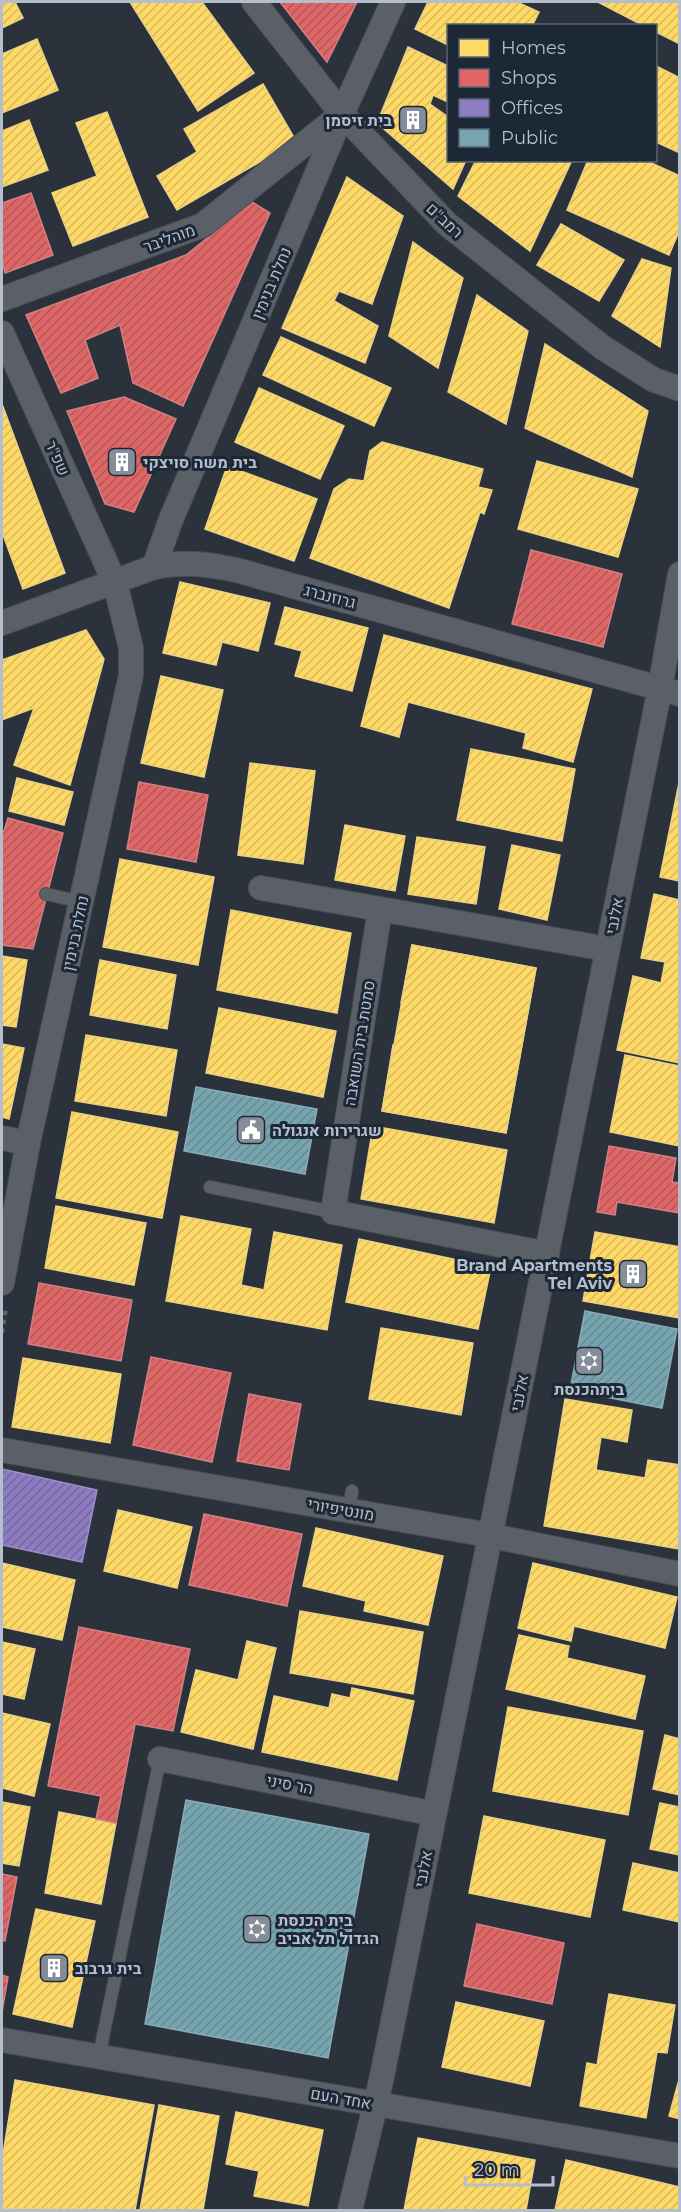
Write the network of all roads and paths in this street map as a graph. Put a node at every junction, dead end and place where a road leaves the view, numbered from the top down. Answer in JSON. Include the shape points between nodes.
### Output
{"nodes":[{"id":1,"x":254,"y":2,"type":"edge"},
{"id":2,"x":393,"y":2,"type":"edge"},
{"id":3,"x":342,"y":114,"type":"junction"},
{"id":4,"x":2,"y":299,"type":"edge"},
{"id":5,"x":2,"y":333,"type":"edge"},
{"id":6,"x":680,"y":389,"type":"edge"},
{"id":7,"x":154,"y":567,"type":"junction"},
{"id":8,"x":680,"y":574,"type":"edge"},
{"id":9,"x":115,"y":583,"type":"junction"},
{"id":10,"x":2,"y":623,"type":"edge"},
{"id":11,"x":670,"y":691,"type":"edge"},
{"id":12,"x":261,"y":888,"type":"dead end"},
{"id":13,"x":46,"y":894,"type":"dead end"},
{"id":14,"x":82,"y":902,"type":"junction"},
{"id":15,"x":380,"y":909,"type":"junction"},
{"id":16,"x":607,"y":949,"type":"junction"},
{"id":17,"x":2,"y":1138,"type":"edge"},
{"id":18,"x":28,"y":1143,"type":"junction"},
{"id":19,"x":210,"y":1187,"type":"dead end"},
{"id":20,"x":333,"y":1212,"type":"junction"},
{"id":21,"x":547,"y":1254,"type":"junction"},
{"id":22,"x":2,"y":1283,"type":"edge"},
{"id":23,"x":2,"y":1450,"type":"edge"},
{"id":24,"x":491,"y":1536,"type":"junction"},
{"id":25,"x":680,"y":1574,"type":"edge"},
{"id":26,"x":160,"y":1759,"type":"joint"},
{"id":27,"x":420,"y":1811,"type":"dead end"},
{"id":28,"x":2,"y":2040,"type":"edge"},
{"id":29,"x":99,"y":2056,"type":"junction"},
{"id":30,"x":376,"y":2104,"type":"junction"},
{"id":31,"x":680,"y":2156,"type":"edge"},
{"id":32,"x":350,"y":2211,"type":"edge"}],
"edges":[{"from":1,"to":3,"type":"street","name":"רמב\"ם"},
{"from":2,"to":3,"type":"street","name":"נחלת בנימין"},
{"from":3,"to":4,"type":"street","name":"מוהליבר","via":[[203,225]]},
{"from":3,"to":6,"type":"street","name":"רמב\"ם","via":[[447,224],[602,347],[654,380]]},
{"from":3,"to":7,"type":"street","name":"נחלת בנימין"},
{"from":5,"to":9,"type":"street","name":"שפ\"ר"},
{"from":7,"to":9,"type":"street","name":"גרוזנברג"},
{"from":7,"to":11,"type":"street","name":"גרוזנברג","via":[[190,563],[236,570]]},
{"from":8,"to":11,"type":"street","name":"אלנבי"},
{"from":9,"to":10,"type":"street","name":"גרוזנברג"},
{"from":9,"to":14,"type":"street","name":"נחלת בנימין","via":[[131,648],[131,675]]},
{"from":11,"to":16,"type":"street","name":"אלנבי"},
{"from":12,"to":15,"type":"street"},
{"from":13,"to":14,"type":"lane"},
{"from":14,"to":18,"type":"street","name":"נחלת בנימין"},
{"from":15,"to":16,"type":"street"},
{"from":15,"to":20,"type":"street","name":"סמטת בית השואבה"},
{"from":16,"to":21,"type":"street","name":"אלנבי"},
{"from":17,"to":18,"type":"street"},
{"from":18,"to":22,"type":"street","name":"נחלת בנימין"},
{"from":19,"to":20,"type":"lane"},
{"from":20,"to":21,"type":"street"},
{"from":21,"to":24,"type":"street","name":"אלנבי"},
{"from":23,"to":24,"type":"street","name":"מונטיפיורי","via":[[350,1500]]},
{"from":24,"to":25,"type":"street","name":"מונטיפיורי"},
{"from":24,"to":30,"type":"street","name":"אלנבי"},
{"from":26,"to":27,"type":"street","name":"הר סיני"},
{"from":26,"to":29,"type":"lane"},
{"from":28,"to":29,"type":"street","name":"אחד העם"},
{"from":29,"to":30,"type":"street","name":"אחד העם"},
{"from":30,"to":31,"type":"street","name":"אחד העם"},
{"from":30,"to":32,"type":"street","name":"אלנבי"}]}
